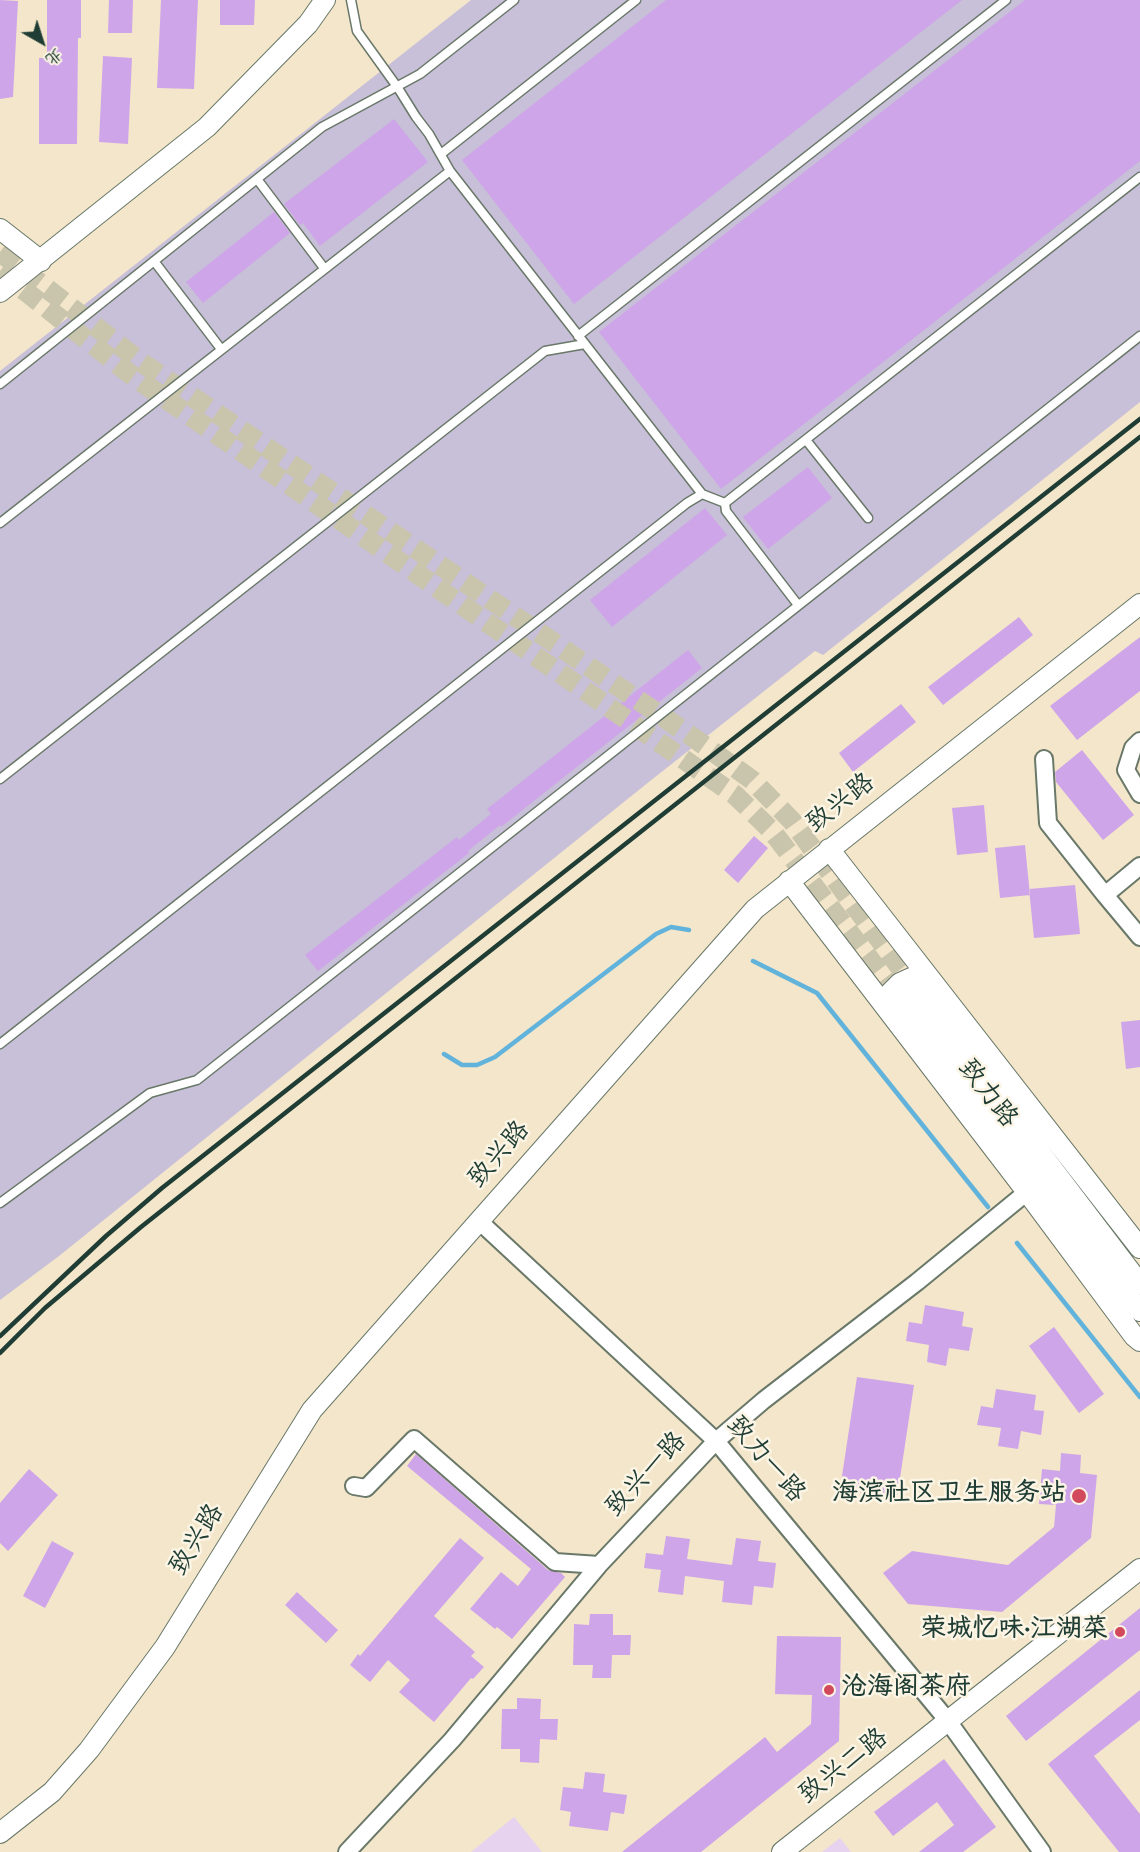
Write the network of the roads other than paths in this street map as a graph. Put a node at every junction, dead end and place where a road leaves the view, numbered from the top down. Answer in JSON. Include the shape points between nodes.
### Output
{"nodes":[{"id":1,"x":325,"y":0,"type":"edge"},
{"id":2,"x":351,"y":0,"type":"edge"},
{"id":3,"x":514,"y":0,"type":"edge"},
{"id":4,"x":636,"y":0,"type":"edge"},
{"id":5,"x":1006,"y":0,"type":"edge"},
{"id":6,"x":398,"y":88,"type":"junction"},
{"id":7,"x":441,"y":154,"type":"junction"},
{"id":8,"x":450,"y":171,"type":"junction"},
{"id":9,"x":1140,"y":177,"type":"edge"},
{"id":10,"x":257,"y":179,"type":"junction"},
{"id":11,"x":0,"y":229,"type":"edge"},
{"id":12,"x":40,"y":261,"type":"junction"},
{"id":13,"x":154,"y":261,"type":"junction"},
{"id":14,"x":324,"y":268,"type":"junction"},
{"id":15,"x":0,"y":292,"type":"edge"},
{"id":16,"x":578,"y":336,"type":"junction"},
{"id":17,"x":1140,"y":336,"type":"edge"},
{"id":18,"x":585,"y":344,"type":"junction"},
{"id":19,"x":221,"y":349,"type":"junction"},
{"id":20,"x":0,"y":384,"type":"edge"},
{"id":21,"x":806,"y":440,"type":"junction"},
{"id":22,"x":702,"y":494,"type":"junction"},
{"id":23,"x":725,"y":503,"type":"junction"},
{"id":24,"x":868,"y":518,"type":"dead end"},
{"id":25,"x":0,"y":523,"type":"edge"},
{"id":26,"x":1140,"y":604,"type":"edge"},
{"id":27,"x":798,"y":605,"type":"junction"},
{"id":28,"x":1140,"y":741,"type":"edge"},
{"id":29,"x":1044,"y":759,"type":"dead end"},
{"id":30,"x":0,"y":779,"type":"edge"},
{"id":31,"x":1140,"y":794,"type":"edge"},
{"id":32,"x":829,"y":849,"type":"junction"},
{"id":33,"x":1140,"y":866,"type":"edge"},
{"id":34,"x":789,"y":881,"type":"junction"},
{"id":35,"x":1104,"y":895,"type":"junction"},
{"id":36,"x":1140,"y":937,"type":"edge"},
{"id":37,"x":908,"y":994,"type":"junction"},
{"id":38,"x":0,"y":1044,"type":"edge"},
{"id":39,"x":1027,"y":1192,"type":"junction"},
{"id":40,"x":0,"y":1203,"type":"edge"},
{"id":41,"x":479,"y":1221,"type":"junction"},
{"id":42,"x":1140,"y":1248,"type":"edge"},
{"id":43,"x":1140,"y":1284,"type":"edge"},
{"id":44,"x":1140,"y":1311,"type":"edge"},
{"id":45,"x":1140,"y":1341,"type":"edge"},
{"id":46,"x":716,"y":1441,"type":"junction"},
{"id":47,"x":354,"y":1486,"type":"dead end"},
{"id":48,"x":599,"y":1565,"type":"junction"},
{"id":49,"x":1140,"y":1569,"type":"edge"},
{"id":50,"x":948,"y":1721,"type":"junction"},
{"id":51,"x":0,"y":1833,"type":"edge"},
{"id":52,"x":348,"y":1852,"type":"edge"},
{"id":53,"x":782,"y":1852,"type":"edge"},
{"id":54,"x":1042,"y":1852,"type":"edge"}],
"edges":[{"from":1,"to":12,"type":"street","via":[[308,24],[207,127]]},
{"from":2,"to":6,"type":"lane","via":[[357,31]]},
{"from":3,"to":6,"type":"lane"},
{"from":4,"to":7,"type":"lane"},
{"from":5,"to":16,"type":"lane"},
{"from":6,"to":7,"type":"lane"},
{"from":6,"to":10,"type":"lane","via":[[322,127]]},
{"from":7,"to":8,"type":"lane"},
{"from":8,"to":14,"type":"lane"},
{"from":8,"to":16,"type":"lane"},
{"from":9,"to":21,"type":"lane"},
{"from":10,"to":13,"type":"lane"},
{"from":10,"to":14,"type":"lane"},
{"from":11,"to":12,"type":"street"},
{"from":12,"to":15,"type":"street"},
{"from":13,"to":19,"type":"lane"},
{"from":13,"to":20,"type":"lane"},
{"from":14,"to":19,"type":"lane"},
{"from":16,"to":18,"type":"lane"},
{"from":17,"to":27,"type":"lane"},
{"from":18,"to":22,"type":"lane"},
{"from":18,"to":30,"type":"lane","via":[[545,351]]},
{"from":19,"to":25,"type":"lane"},
{"from":21,"to":23,"type":"lane"},
{"from":21,"to":24,"type":"lane"},
{"from":22,"to":23,"type":"lane"},
{"from":22,"to":38,"type":"lane"},
{"from":23,"to":27,"type":"lane","via":[[726,511]]},
{"from":26,"to":32,"type":"street","name":"致兴路"},
{"from":27,"to":40,"type":"lane","via":[[197,1080],[150,1093]]},
{"from":28,"to":31,"type":"street","via":[[1133,748],[1126,770]]},
{"from":29,"to":35,"type":"street","via":[[1048,823]]},
{"from":32,"to":34,"type":"street","name":"致兴路"},
{"from":32,"to":37,"type":"street","name":"致力路"},
{"from":33,"to":35,"type":"street"},
{"from":34,"to":37,"type":"street","name":"致力路"},
{"from":34,"to":41,"type":"street","name":"致兴路","via":[[755,909]]},
{"from":35,"to":36,"type":"street"},
{"from":37,"to":39,"type":"street","name":"致力路"},
{"from":37,"to":42,"type":"street","name":"致力路"},
{"from":37,"to":43,"type":"street","name":"致力路"},
{"from":37,"to":44,"type":"street","name":"致力路"},
{"from":39,"to":45,"type":"street","name":"致力路"},
{"from":39,"to":46,"type":"street","name":"致兴一路"},
{"from":41,"to":46,"type":"street","name":"致力一路"},
{"from":41,"to":51,"type":"street","name":"致兴路","via":[[312,1410],[165,1647],[89,1750],[52,1792]]},
{"from":46,"to":48,"type":"street","name":"致兴一路"},
{"from":46,"to":50,"type":"street","name":"致力一路"},
{"from":47,"to":48,"type":"street","via":[[366,1488],[414,1439],[555,1562]]},
{"from":48,"to":52,"type":"street","name":"致兴一路","via":[[452,1740]]},
{"from":49,"to":50,"type":"street","name":"致兴二路"},
{"from":50,"to":53,"type":"street","name":"致兴二路"},
{"from":50,"to":54,"type":"street","name":"致力一路"}]}
